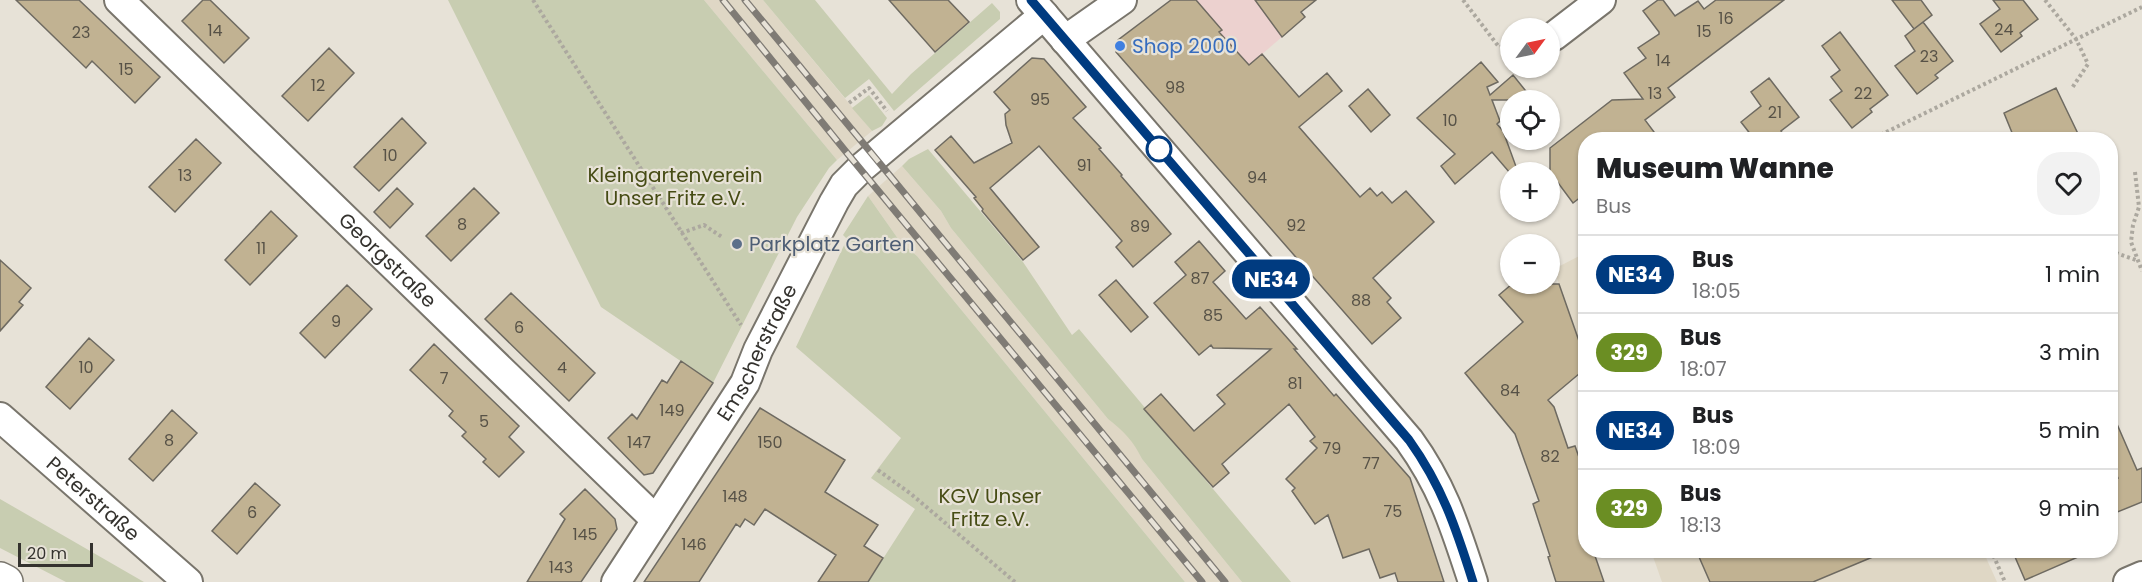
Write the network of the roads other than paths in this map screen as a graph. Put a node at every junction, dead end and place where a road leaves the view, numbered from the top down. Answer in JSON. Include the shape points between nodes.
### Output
{"nodes":[{"id":1,"x":119,"y":0,"type":"edge"},
{"id":2,"x":1122,"y":0,"type":"edge"},
{"id":3,"x":1601,"y":0,"type":"edge"},
{"id":4,"x":1038,"y":8,"type":"edge"},
{"id":5,"x":1560,"y":31,"type":"edge"},
{"id":6,"x":1065,"y":40,"type":"junction"},
{"id":7,"x":0,"y":417,"type":"edge"},
{"id":8,"x":656,"y":520,"type":"junction"},
{"id":9,"x":2142,"y":576,"type":"edge"},
{"id":10,"x":0,"y":579,"type":"edge"},
{"id":11,"x":6,"y":582,"type":"edge"},
{"id":12,"x":188,"y":582,"type":"edge"},
{"id":13,"x":616,"y":582,"type":"edge"},
{"id":14,"x":1473,"y":582,"type":"edge"},
{"id":15,"x":2128,"y":582,"type":"edge"}],
"edges":[{"from":1,"to":8,"type":"street","name":"Georgstraße"},
{"from":2,"to":6,"type":"street"},
{"from":3,"to":5,"type":"street"},
{"from":4,"to":6,"type":"street"},
{"from":4,"to":8,"type":"street","name":"Emscherstraße","via":[[844,185],[758,350],[745,383]]},
{"from":6,"to":14,"type":"street","via":[[1409,440],[1445,500]]},
{"from":7,"to":12,"type":"street","name":"Peterstraße"},
{"from":8,"to":13,"type":"street","name":"Emscherstraße"},
{"from":9,"to":15,"type":"street"},
{"from":10,"to":11,"type":"highway"}]}
